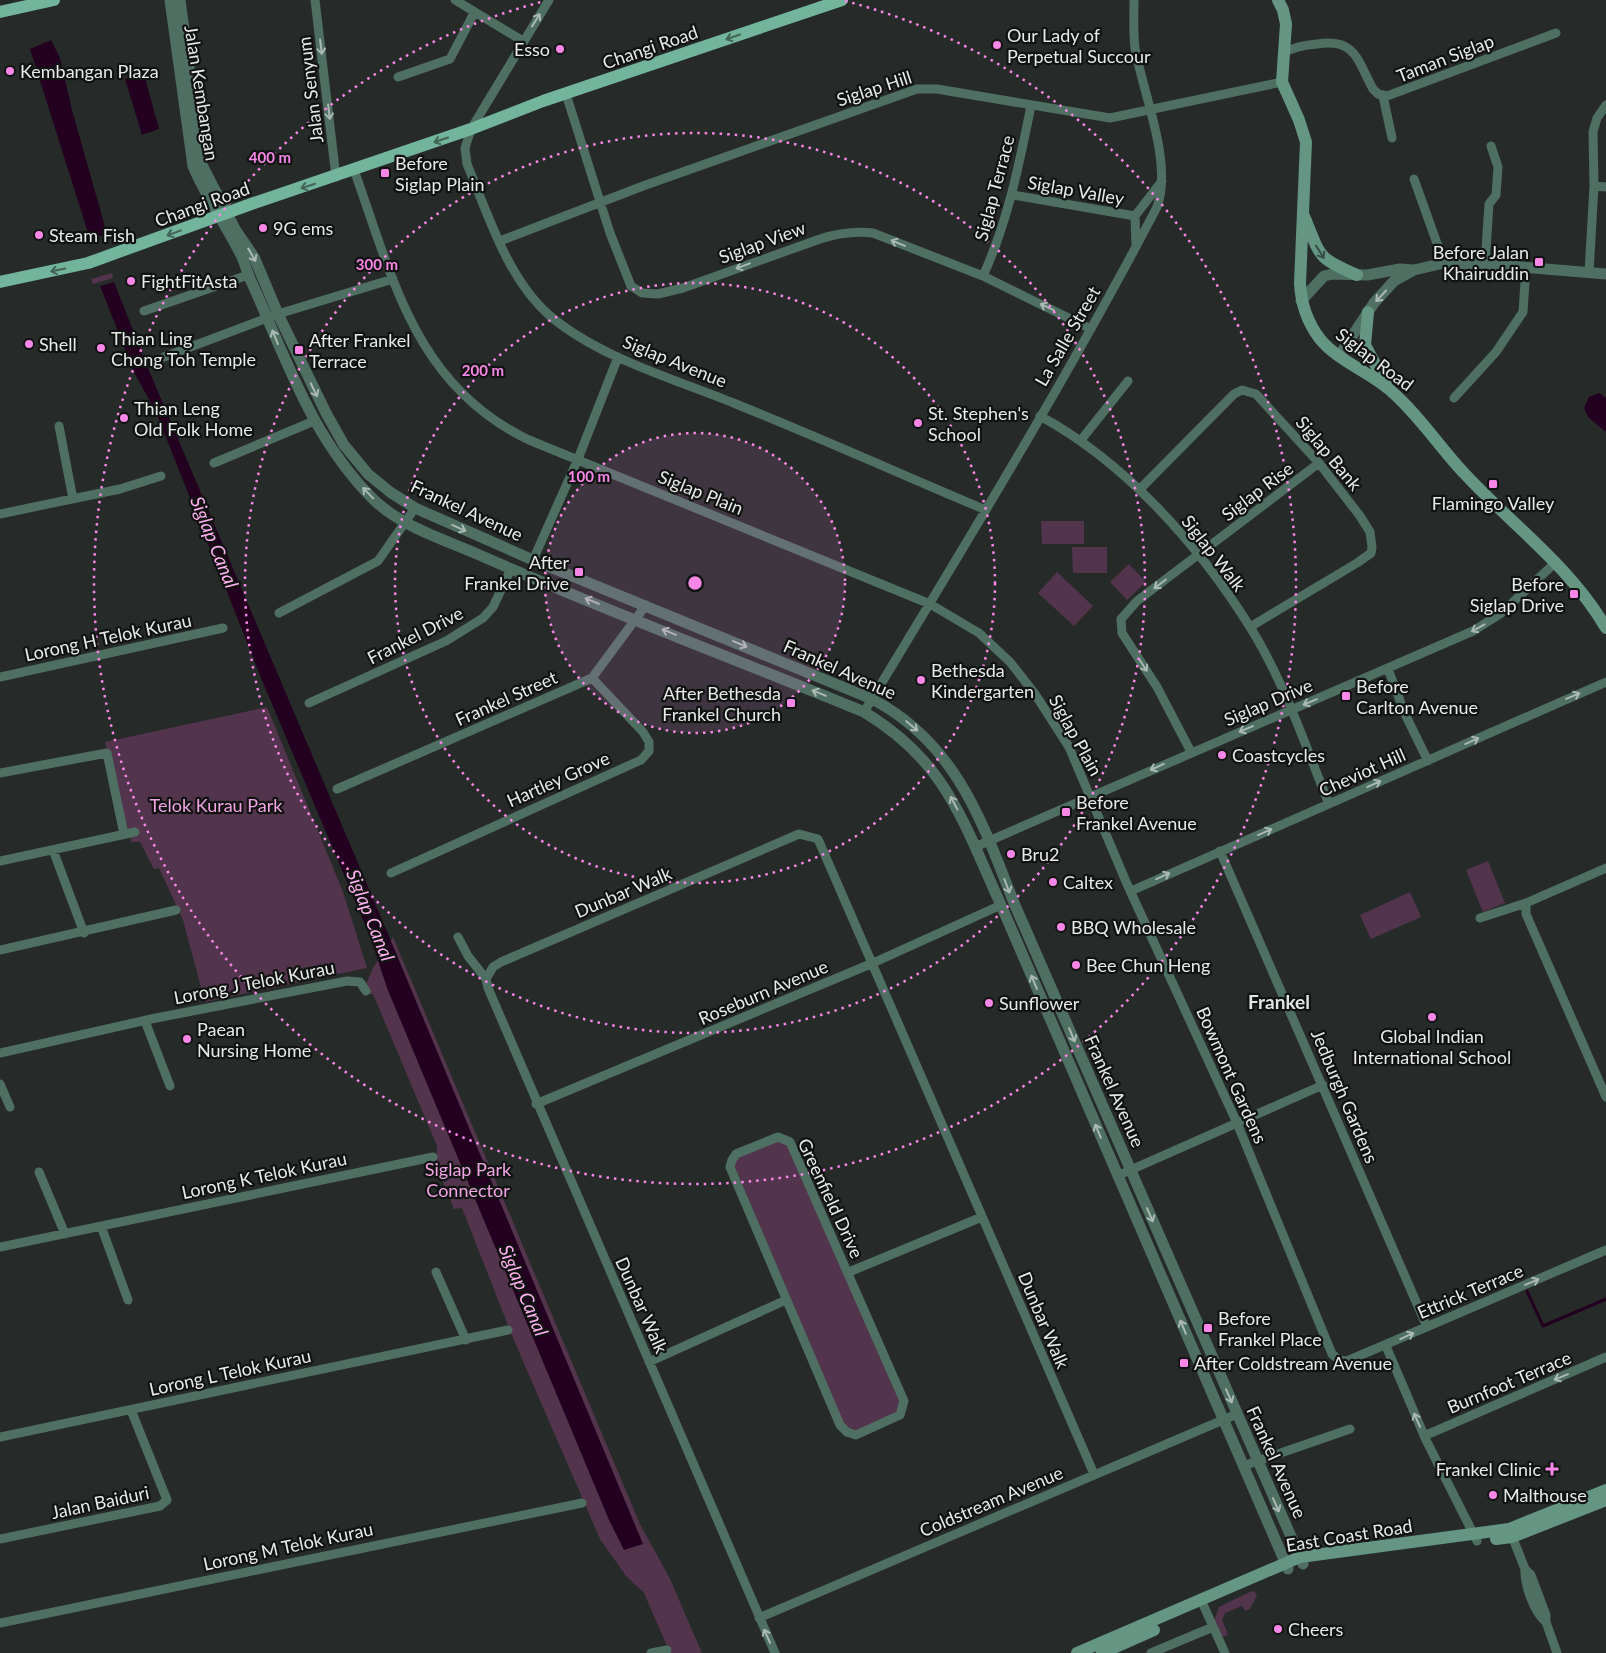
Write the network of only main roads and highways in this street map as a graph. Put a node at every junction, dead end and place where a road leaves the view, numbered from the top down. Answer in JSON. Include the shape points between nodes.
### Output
{"nodes":[{"id":1,"x":54,"y":0,"type":"edge"},
{"id":2,"x":842,"y":0,"type":"edge"},
{"id":3,"x":1278,"y":0,"type":"edge"},
{"id":4,"x":0,"y":12,"type":"edge"},
{"id":5,"x":1302,"y":211,"type":"junction"},
{"id":6,"x":1357,"y":275,"type":"road end"},
{"id":7,"x":0,"y":282,"type":"edge"},
{"id":8,"x":1368,"y":312,"type":"road end"},
{"id":9,"x":1389,"y":389,"type":"junction"},
{"id":10,"x":1606,"y":628,"type":"edge"},
{"id":11,"x":1606,"y":1490,"type":"edge"},
{"id":12,"x":1606,"y":1500,"type":"edge"},
{"id":13,"x":1510,"y":1533,"type":"junction"},
{"id":14,"x":1202,"y":1604,"type":"junction"},
{"id":15,"x":1078,"y":1653,"type":"edge"},
{"id":16,"x":1102,"y":1653,"type":"edge"}],
"edges":[{"from":1,"to":4,"type":"main road"},
{"from":2,"to":7,"type":"main road","name":"Changi Road","one_way":true,"via":[[88,263]]},
{"from":3,"to":5,"type":"main road","name":"Siglap Road","via":[[1285,17],[1278,83],[1306,142]]},
{"from":5,"to":6,"type":"main road","one_way":true,"via":[[1325,260]]},
{"from":5,"to":9,"type":"main road","name":"Siglap Road","via":[[1300,301],[1317,335],[1339,356]]},
{"from":8,"to":9,"type":"main road","via":[[1365,345]]},
{"from":9,"to":10,"type":"main road","name":"Siglap Road","via":[[1416,415],[1464,472],[1553,560],[1590,601]]},
{"from":11,"to":13,"type":"main road","name":"East Coast Road"},
{"from":12,"to":13,"type":"main road","name":"East Coast Road"},
{"from":13,"to":14,"type":"main road","name":"East Coast Road","via":[[1301,1560]]},
{"from":14,"to":15,"type":"main road","name":"East Coast Road"},
{"from":14,"to":16,"type":"main road","name":"East Coast Road"}]}
